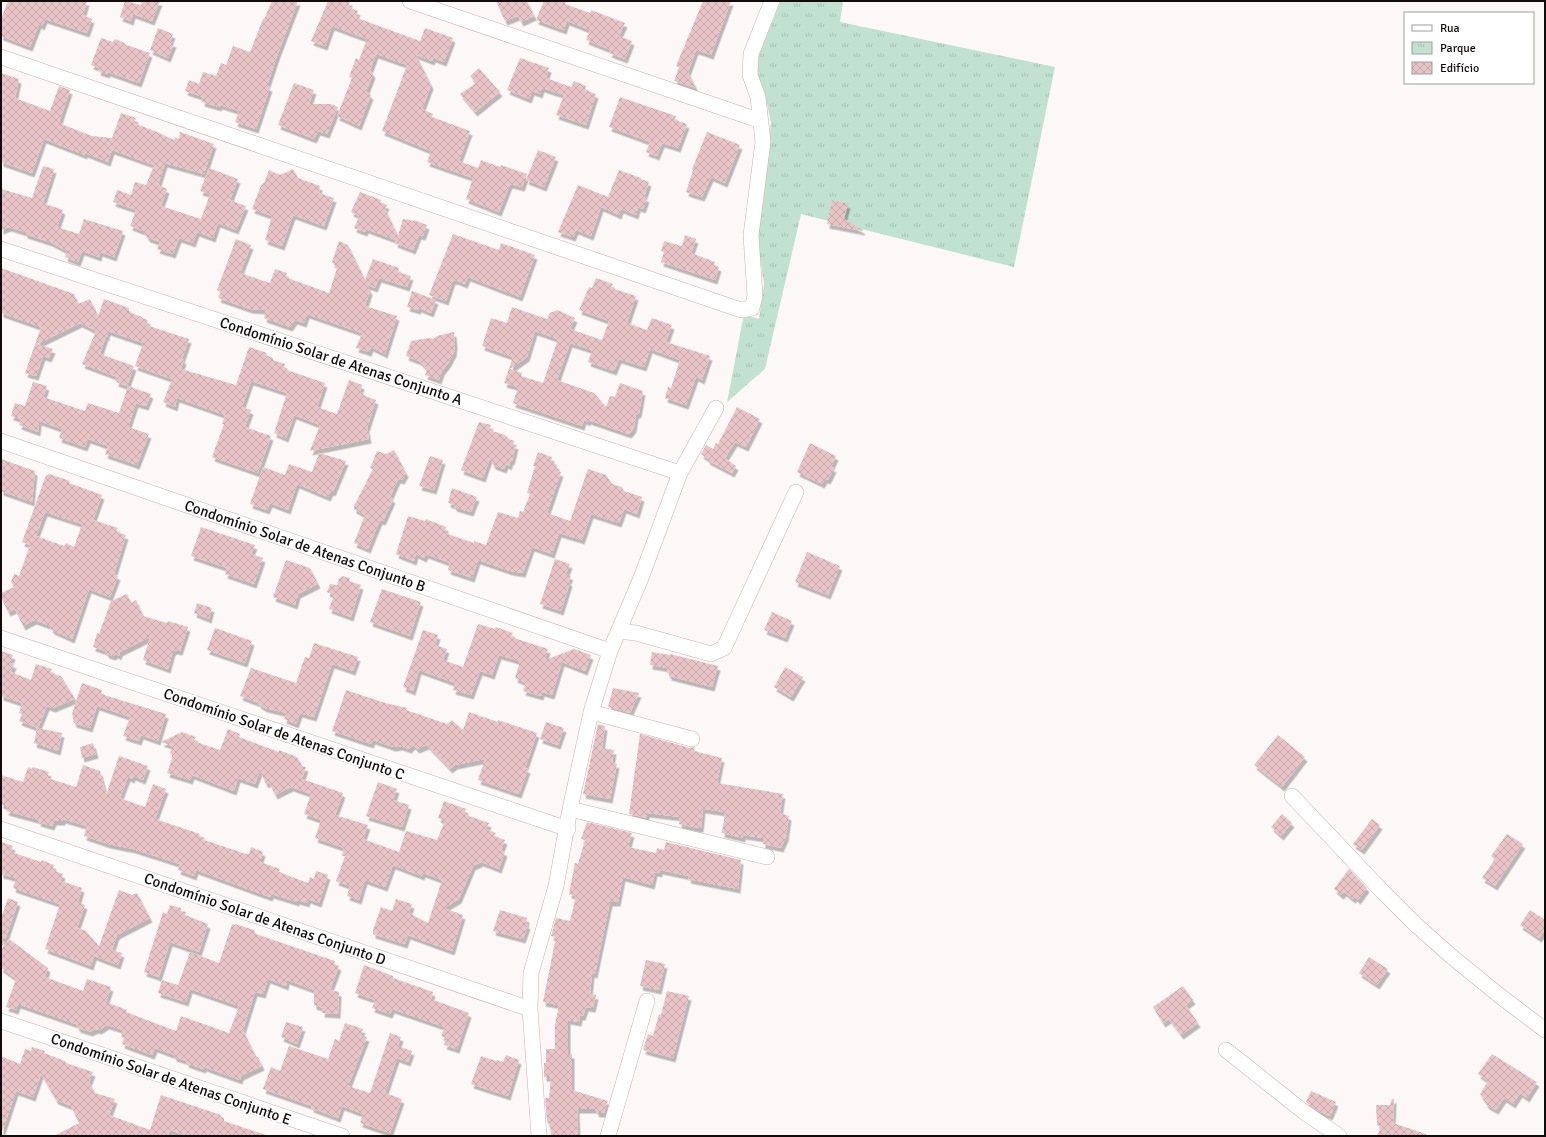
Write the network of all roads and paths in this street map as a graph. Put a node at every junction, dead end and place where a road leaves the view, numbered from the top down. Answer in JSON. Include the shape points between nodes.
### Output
{"nodes":[{"id":1,"x":410,"y":1,"type":"edge"},
{"id":2,"x":772,"y":1,"type":"edge"},
{"id":3,"x":1,"y":57,"type":"edge"},
{"id":4,"x":761,"y":121,"type":"junction"},
{"id":5,"x":1,"y":248,"type":"edge"},
{"id":6,"x":716,"y":408,"type":"dead end"},
{"id":7,"x":1,"y":441,"type":"edge"},
{"id":8,"x":680,"y":473,"type":"junction"},
{"id":9,"x":796,"y":492,"type":"dead end"},
{"id":10,"x":618,"y":631,"type":"junction"},
{"id":11,"x":1,"y":638,"type":"edge"},
{"id":12,"x":610,"y":651,"type":"junction"},
{"id":13,"x":591,"y":712,"type":"junction"},
{"id":14,"x":692,"y":739,"type":"dead end"},
{"id":15,"x":1292,"y":796,"type":"dead end"},
{"id":16,"x":570,"y":809,"type":"junction"},
{"id":17,"x":1,"y":829,"type":"edge"},
{"id":18,"x":568,"y":829,"type":"junction"},
{"id":19,"x":767,"y":857,"type":"dead end"},
{"id":20,"x":647,"y":1001,"type":"dead end"},
{"id":21,"x":530,"y":1009,"type":"junction"},
{"id":22,"x":1,"y":1021,"type":"edge"},
{"id":23,"x":1545,"y":1030,"type":"edge"},
{"id":24,"x":1226,"y":1050,"type":"dead end"},
{"id":25,"x":342,"y":1136,"type":"edge"},
{"id":26,"x":539,"y":1136,"type":"edge"},
{"id":27,"x":608,"y":1136,"type":"edge"},
{"id":28,"x":1340,"y":1136,"type":"edge"}],
"edges":[{"from":1,"to":4,"type":"street"},
{"from":2,"to":4,"type":"street","via":[[751,54],[750,75],[758,97]]},
{"from":3,"to":4,"type":"street","via":[[741,310],[752,308],[755,296],[751,235],[763,142]]},
{"from":5,"to":8,"type":"street","name":"Condomínio Solar de Atenas Conjunto A"},
{"from":6,"to":8,"type":"street"},
{"from":7,"to":12,"type":"street","name":"Condomínio Solar de Atenas Conjunto B"},
{"from":8,"to":10,"type":"street","via":[[641,578]]},
{"from":9,"to":10,"type":"street","via":[[724,648],[711,654],[636,633]]},
{"from":10,"to":12,"type":"street"},
{"from":11,"to":18,"type":"street","name":"Condomínio Solar de Atenas Conjunto C"},
{"from":12,"to":13,"type":"street"},
{"from":13,"to":14,"type":"street"},
{"from":13,"to":16,"type":"street"},
{"from":15,"to":23,"type":"street","via":[[1420,929]]},
{"from":16,"to":18,"type":"street"},
{"from":16,"to":19,"type":"street"},
{"from":17,"to":21,"type":"street","name":"Condomínio Solar de Atenas Conjunto D"},
{"from":18,"to":21,"type":"street","via":[[556,886],[531,972]]},
{"from":20,"to":27,"type":"street"},
{"from":21,"to":26,"type":"street"},
{"from":22,"to":25,"type":"street","name":"Condomínio Solar de Atenas Conjunto E"},
{"from":24,"to":28,"type":"street","via":[[1304,1112]]}]}
